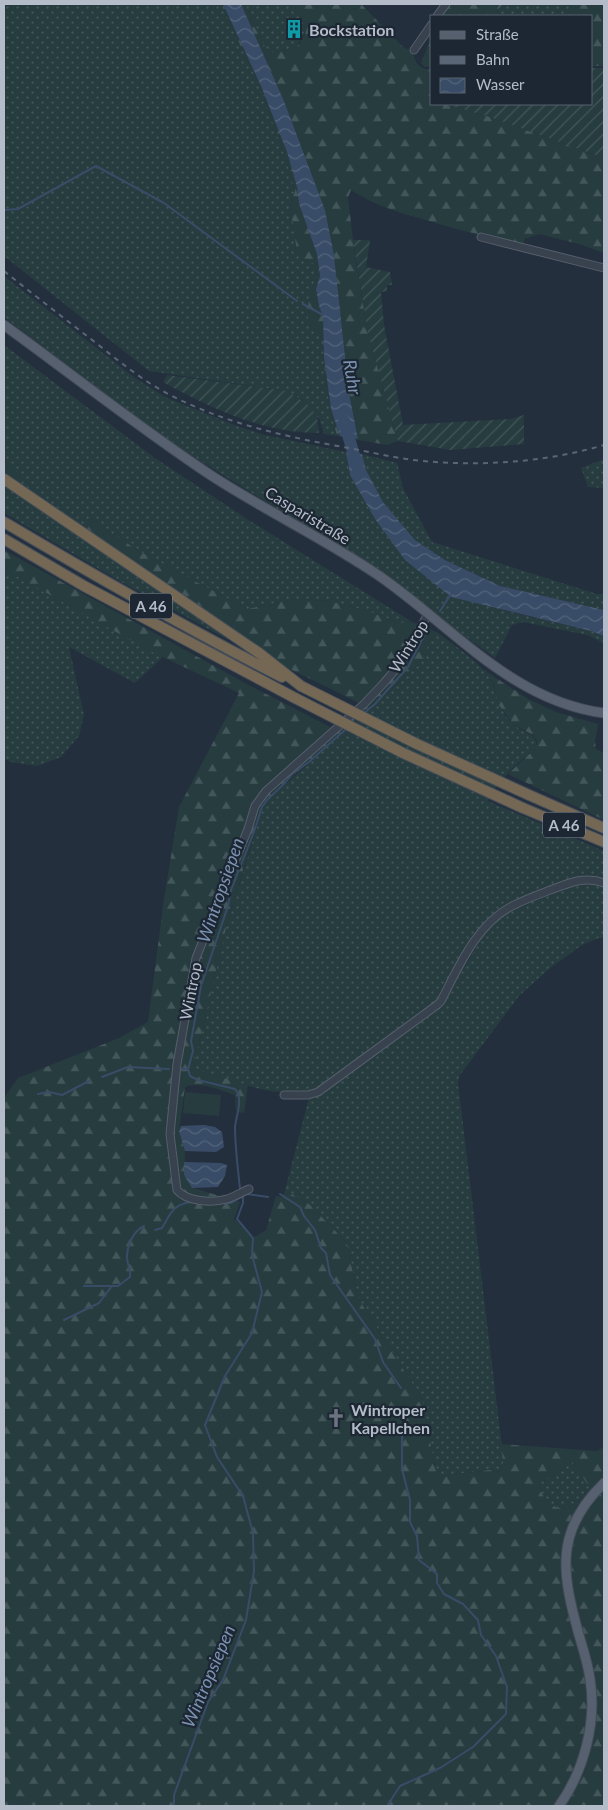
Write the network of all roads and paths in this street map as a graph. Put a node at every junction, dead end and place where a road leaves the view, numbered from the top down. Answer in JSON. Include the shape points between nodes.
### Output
{"nodes":[{"id":1,"x":446,"y":4,"type":"edge"},
{"id":2,"x":438,"y":15,"type":"edge"},
{"id":3,"x":430,"y":27,"type":"edge"},
{"id":4,"x":414,"y":50,"type":"dead end"},
{"id":5,"x":481,"y":237,"type":"dead end"},
{"id":6,"x":604,"y":268,"type":"edge"},
{"id":7,"x":4,"y":325,"type":"edge"},
{"id":8,"x":4,"y":479,"type":"edge"},
{"id":9,"x":4,"y":522,"type":"edge"},
{"id":10,"x":4,"y":539,"type":"edge"},
{"id":11,"x":428,"y":614,"type":"junction"},
{"id":12,"x":301,"y":686,"type":"junction"},
{"id":13,"x":604,"y":713,"type":"edge"},
{"id":14,"x":604,"y":828,"type":"edge"},
{"id":15,"x":604,"y":842,"type":"edge"},
{"id":16,"x":604,"y":884,"type":"edge"},
{"id":17,"x":284,"y":1095,"type":"dead end"},
{"id":18,"x":249,"y":1189,"type":"dead end"},
{"id":19,"x":604,"y":1483,"type":"edge"},
{"id":20,"x":559,"y":1806,"type":"edge"}],
"edges":[{"from":1,"to":2,"type":"street"},
{"from":3,"to":4,"type":"street"},
{"from":5,"to":6,"type":"street"},
{"from":7,"to":11,"type":"main road","name":"Casparistraße","via":[[214,477],[359,563]]},
{"from":8,"to":12,"type":"highway","via":[[259,653]]},
{"from":9,"to":12,"type":"highway","number":"A 46","via":[[208,638]]},
{"from":10,"to":15,"type":"highway","number":"A 46","bridge":true,"via":[[84,586],[403,753]]},
{"from":11,"to":13,"type":"main road","name":"Casparistraße","via":[[512,679],[550,699]]},
{"from":11,"to":18,"type":"street","name":"Wintrop","via":[[401,663],[383,684],[259,798],[196,958],[177,1064],[170,1134],[177,1190],[182,1196],[215,1201]]},
{"from":12,"to":14,"type":"highway","number":"A 46","bridge":true,"via":[[417,744]]},
{"from":16,"to":17,"type":"street","via":[[592,880],[574,881],[508,908],[483,930],[433,1008],[318,1092]]},
{"from":19,"to":20,"type":"main road","via":[[582,1509],[567,1548],[566,1584],[589,1672],[592,1705],[582,1760],[573,1784]]}]}
